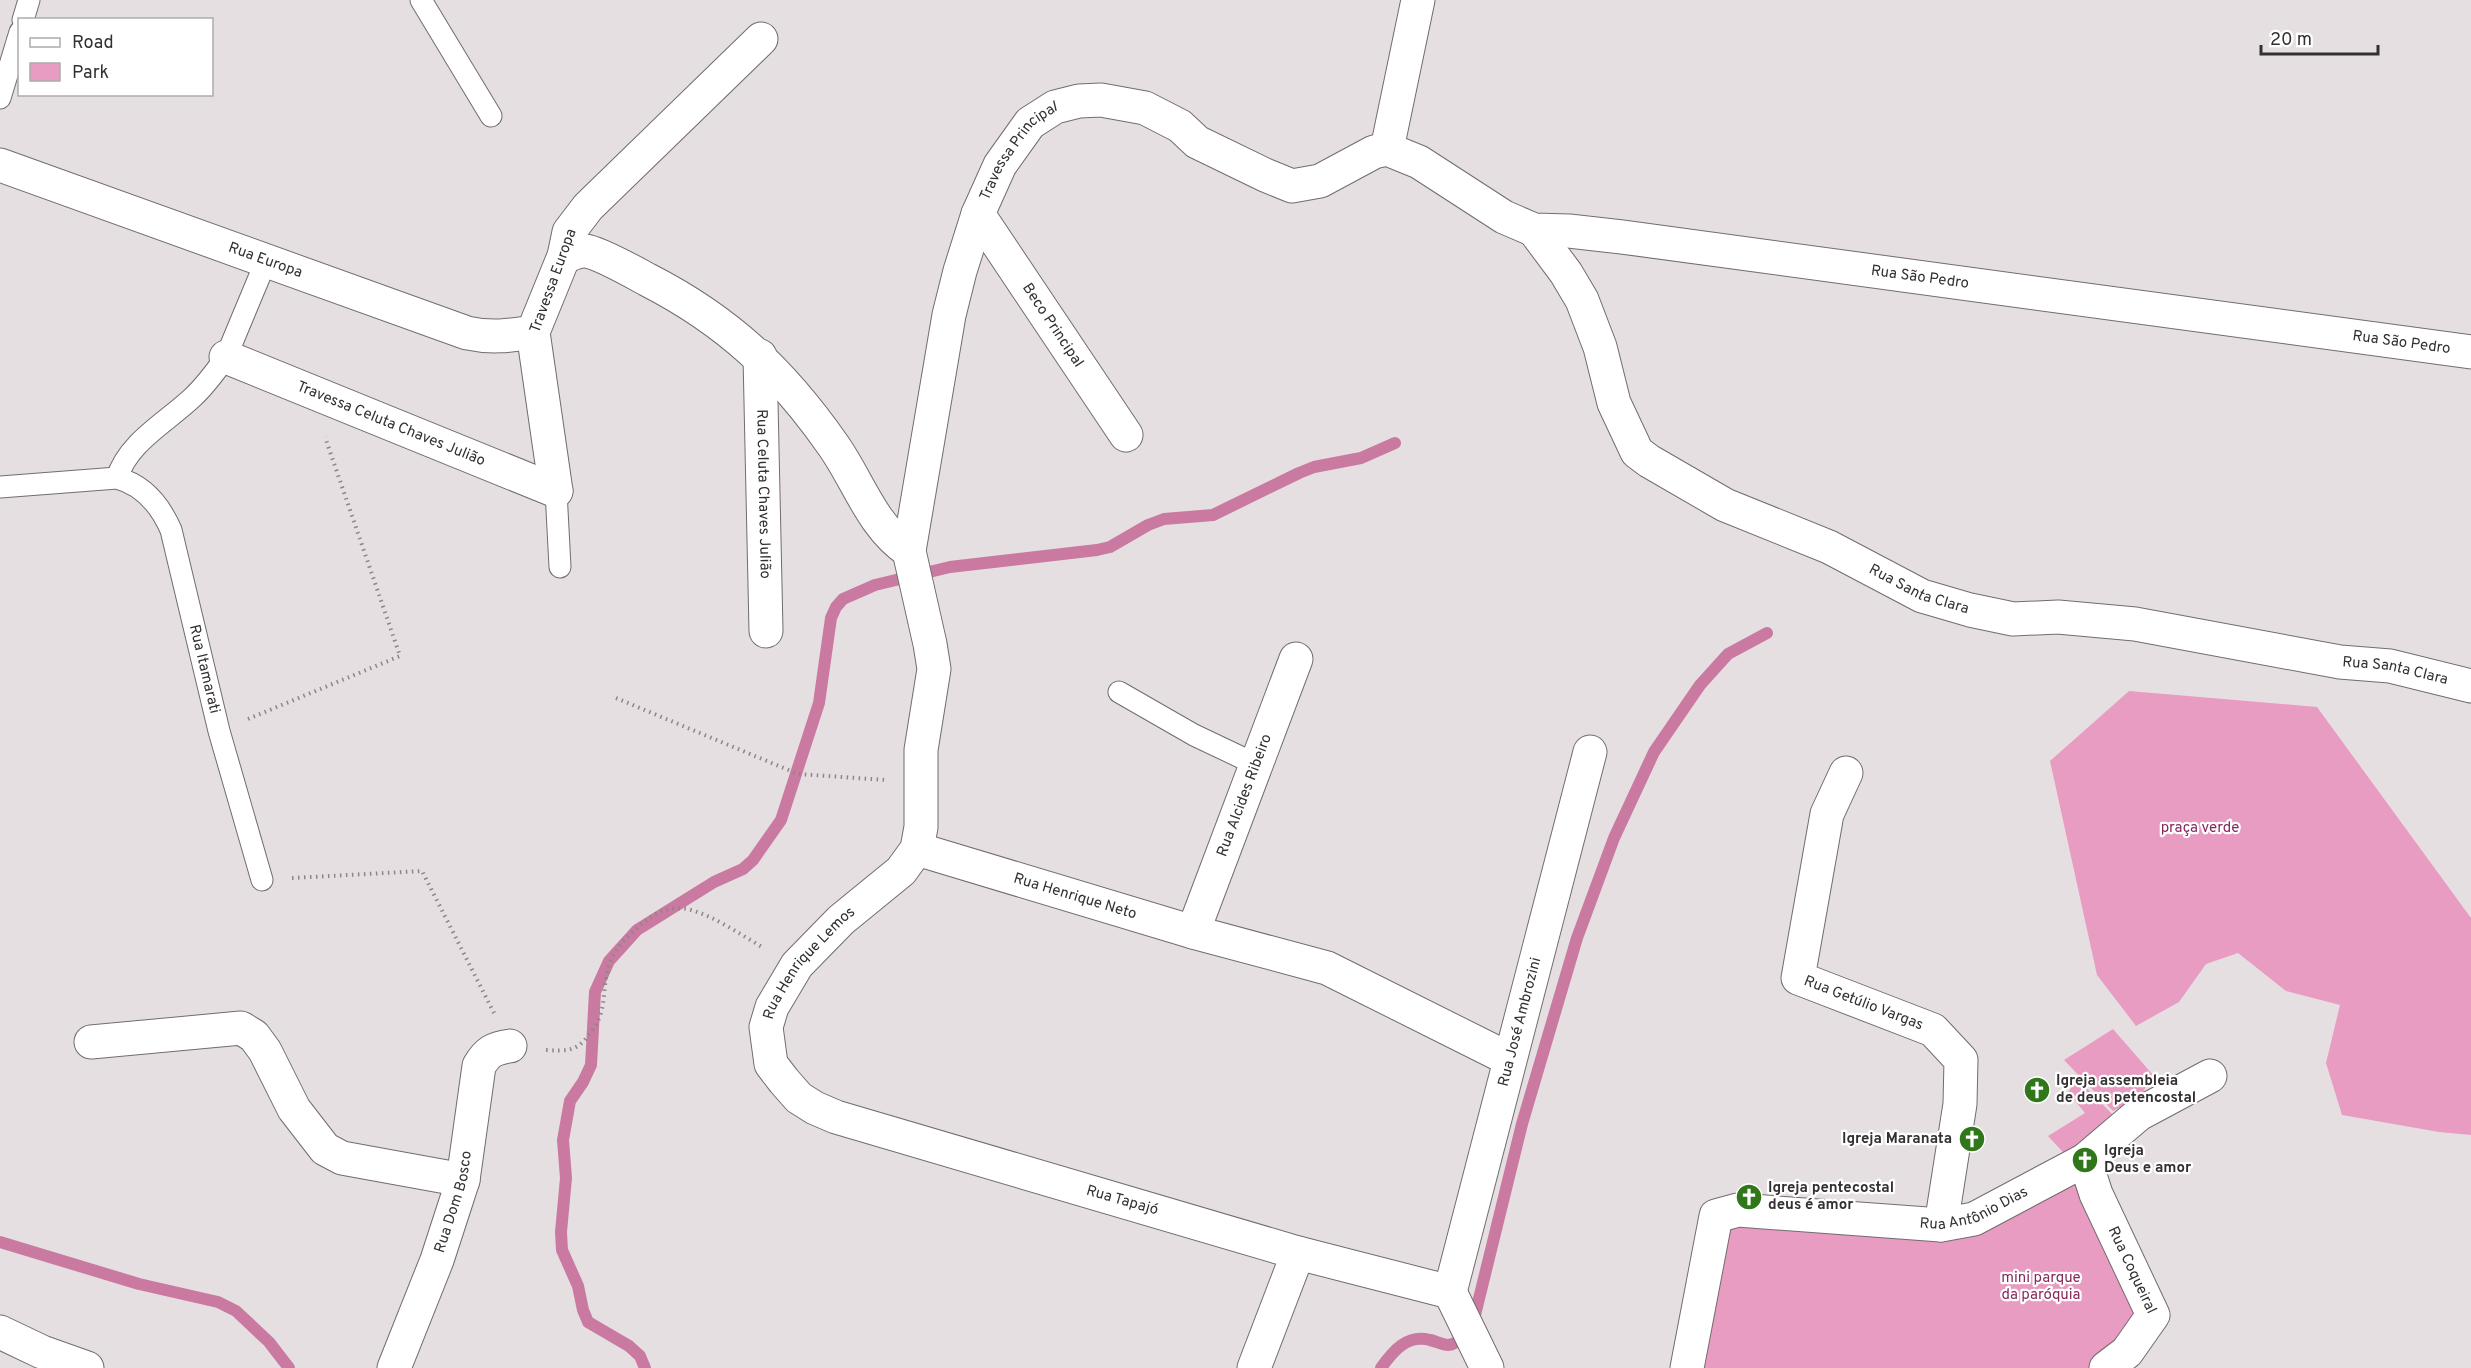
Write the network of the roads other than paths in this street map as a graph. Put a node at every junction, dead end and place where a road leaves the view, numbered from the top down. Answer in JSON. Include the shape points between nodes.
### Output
{"nodes":[{"id":1,"x":29,"y":0,"type":"edge"},
{"id":2,"x":421,"y":0,"type":"edge"},
{"id":3,"x":1418,"y":0,"type":"edge"},
{"id":4,"x":24,"y":18,"type":"edge"},
{"id":5,"x":18,"y":39,"type":"edge"},
{"id":6,"x":761,"y":39,"type":"dead end"},
{"id":7,"x":0,"y":98,"type":"edge"},
{"id":8,"x":491,"y":116,"type":"dead end"},
{"id":9,"x":1387,"y":149,"type":"junction"},
{"id":10,"x":0,"y":165,"type":"edge"},
{"id":11,"x":978,"y":214,"type":"junction"},
{"id":12,"x":1534,"y":230,"type":"junction"},
{"id":13,"x":564,"y":256,"type":"junction"},
{"id":14,"x":266,"y":261,"type":"junction"},
{"id":15,"x":533,"y":332,"type":"junction"},
{"id":16,"x":2471,"y":352,"type":"edge"},
{"id":17,"x":760,"y":356,"type":"junction"},
{"id":18,"x":226,"y":357,"type":"junction"},
{"id":19,"x":1126,"y":435,"type":"dead end"},
{"id":20,"x":117,"y":478,"type":"junction"},
{"id":21,"x":0,"y":487,"type":"edge"},
{"id":22,"x":556,"y":491,"type":"junction"},
{"id":23,"x":909,"y":551,"type":"junction"},
{"id":24,"x":560,"y":567,"type":"dead end"},
{"id":25,"x":766,"y":631,"type":"dead end"},
{"id":26,"x":1296,"y":659,"type":"dead end"},
{"id":27,"x":2471,"y":686,"type":"edge"},
{"id":28,"x":1119,"y":692,"type":"dead end"},
{"id":29,"x":1590,"y":752,"type":"dead end"},
{"id":30,"x":1256,"y":764,"type":"junction"},
{"id":31,"x":1846,"y":773,"type":"dead end"},
{"id":32,"x":917,"y":849,"type":"junction"},
{"id":33,"x":262,"y":880,"type":"road end"},
{"id":34,"x":1193,"y":932,"type":"junction"},
{"id":35,"x":91,"y":1042,"type":"dead end"},
{"id":36,"x":510,"y":1046,"type":"road end"},
{"id":37,"x":1509,"y":1059,"type":"junction"},
{"id":38,"x":2210,"y":1076,"type":"dead end"},
{"id":39,"x":799,"y":1098,"type":"joint"},
{"id":40,"x":2085,"y":1160,"type":"junction"},
{"id":41,"x":463,"y":1180,"type":"junction"},
{"id":42,"x":1941,"y":1225,"type":"junction"},
{"id":43,"x":1298,"y":1253,"type":"junction"},
{"id":44,"x":1449,"y":1292,"type":"junction"},
{"id":45,"x":0,"y":1332,"type":"edge"},
{"id":46,"x":87,"y":1368,"type":"edge"},
{"id":47,"x":394,"y":1368,"type":"edge"},
{"id":48,"x":1254,"y":1368,"type":"edge"},
{"id":49,"x":1487,"y":1368,"type":"edge"},
{"id":50,"x":1687,"y":1368,"type":"edge"},
{"id":51,"x":2106,"y":1368,"type":"edge"}],
"edges":[{"from":1,"to":4,"type":"lane"},
{"from":2,"to":8,"type":"lane"},
{"from":3,"to":9,"type":"street"},
{"from":5,"to":7,"type":"lane"},
{"from":6,"to":13,"type":"street","name":"Travessa Europa","via":[[580,216],[569,232]]},
{"from":9,"to":11,"type":"street","name":"Travessa Principal","via":[[1320,181],[1292,186],[1197,142],[1180,126],[1145,108],[1101,100],[1079,101],[1055,107],[1030,123],[1000,165]]},
{"from":9,"to":12,"type":"street","name":"Rua São Pedro","via":[[1419,162],[1504,217]]},
{"from":10,"to":14,"type":"street","name":"Rua Europa"},
{"from":11,"to":19,"type":"street","name":"Beco Principal"},
{"from":11,"to":23,"type":"street","name":"Travessa Principal","via":[[949,315]]},
{"from":12,"to":16,"type":"street","name":"Rua São Pedro","via":[[1622,237]]},
{"from":12,"to":27,"type":"street","name":"Rua Santa Clara","via":[[1582,300],[1600,347],[1614,403],[1637,452],[1725,505],[1829,547],[1922,596],[1970,610],[2013,619],[2058,617],[2135,624],[2340,662],[2390,666]]},
{"from":13,"to":15,"type":"street","name":"Travessa Europa"},
{"from":13,"to":17,"type":"street","via":[[585,251],[627,269],[697,309]]},
{"from":14,"to":15,"type":"street","name":"Rua Europa","via":[[467,333],[504,337]]},
{"from":14,"to":18,"type":"lane"},
{"from":15,"to":22,"type":"street","name":"Travessa Europa"},
{"from":17,"to":23,"type":"street","via":[[834,446],[892,540]]},
{"from":17,"to":25,"type":"street","name":"Rua Celuta Chaves Julião"},
{"from":18,"to":20,"type":"lane","via":[[194,396],[135,448]]},
{"from":18,"to":22,"type":"street","name":"Travessa Celuta Chaves Julião"},
{"from":20,"to":21,"type":"lane"},
{"from":20,"to":33,"type":"lane","name":"Rua Itamarati","via":[[150,496],[171,530],[219,731]]},
{"from":22,"to":24,"type":"lane"},
{"from":23,"to":32,"type":"street","via":[[934,669],[921,750],[921,826]]},
{"from":26,"to":30,"type":"street","name":"Rua Alcides Ribeiro"},
{"from":28,"to":30,"type":"lane","via":[[1194,735]]},
{"from":29,"to":37,"type":"street","name":"Rua José Ambrozini"},
{"from":30,"to":34,"type":"street","name":"Rua Alcides Ribeiro"},
{"from":31,"to":42,"type":"street","name":"Rua Getúlio Vargas","via":[[1827,814],[1798,978],[1933,1030],[1961,1060],[1960,1104]]},
{"from":32,"to":34,"type":"street","name":"Rua Henrique Neto"},
{"from":32,"to":39,"type":"street","name":"Rua Henrique Lemos","via":[[902,871],[841,920],[797,965],[772,1007],[766,1027],[771,1064]]},
{"from":34,"to":37,"type":"street","name":"Rua Henrique Neto","via":[[1327,968]]},
{"from":35,"to":41,"type":"street","via":[[241,1028],[254,1036],[265,1051],[294,1109],[325,1149],[342,1158]]},
{"from":36,"to":41,"type":"street","name":"Rua Dom Bosco","via":[[496,1048],[479,1066]]},
{"from":37,"to":44,"type":"street","name":"Rua José Ambrozini"},
{"from":38,"to":40,"type":"street","name":"Rua Antônio Dias","via":[[2139,1114]]},
{"from":39,"to":43,"type":"street","name":"Rua Tapajó","via":[[861,1125]]},
{"from":40,"to":42,"type":"street","name":"Rua Antônio Dias","via":[[1974,1219]]},
{"from":40,"to":51,"type":"street","name":"Rua Coqueiral","via":[[2096,1194],[2153,1316],[2127,1352]]},
{"from":41,"to":47,"type":"street","name":"Rua Dom Bosco","via":[[437,1260]]},
{"from":42,"to":50,"type":"street","name":"Rua Antônio Dias","via":[[1738,1210],[1716,1216]]},
{"from":43,"to":44,"type":"street","name":"Rua Tapajó"},
{"from":43,"to":48,"type":"street"},
{"from":44,"to":49,"type":"street"},
{"from":45,"to":46,"type":"street"}]}
